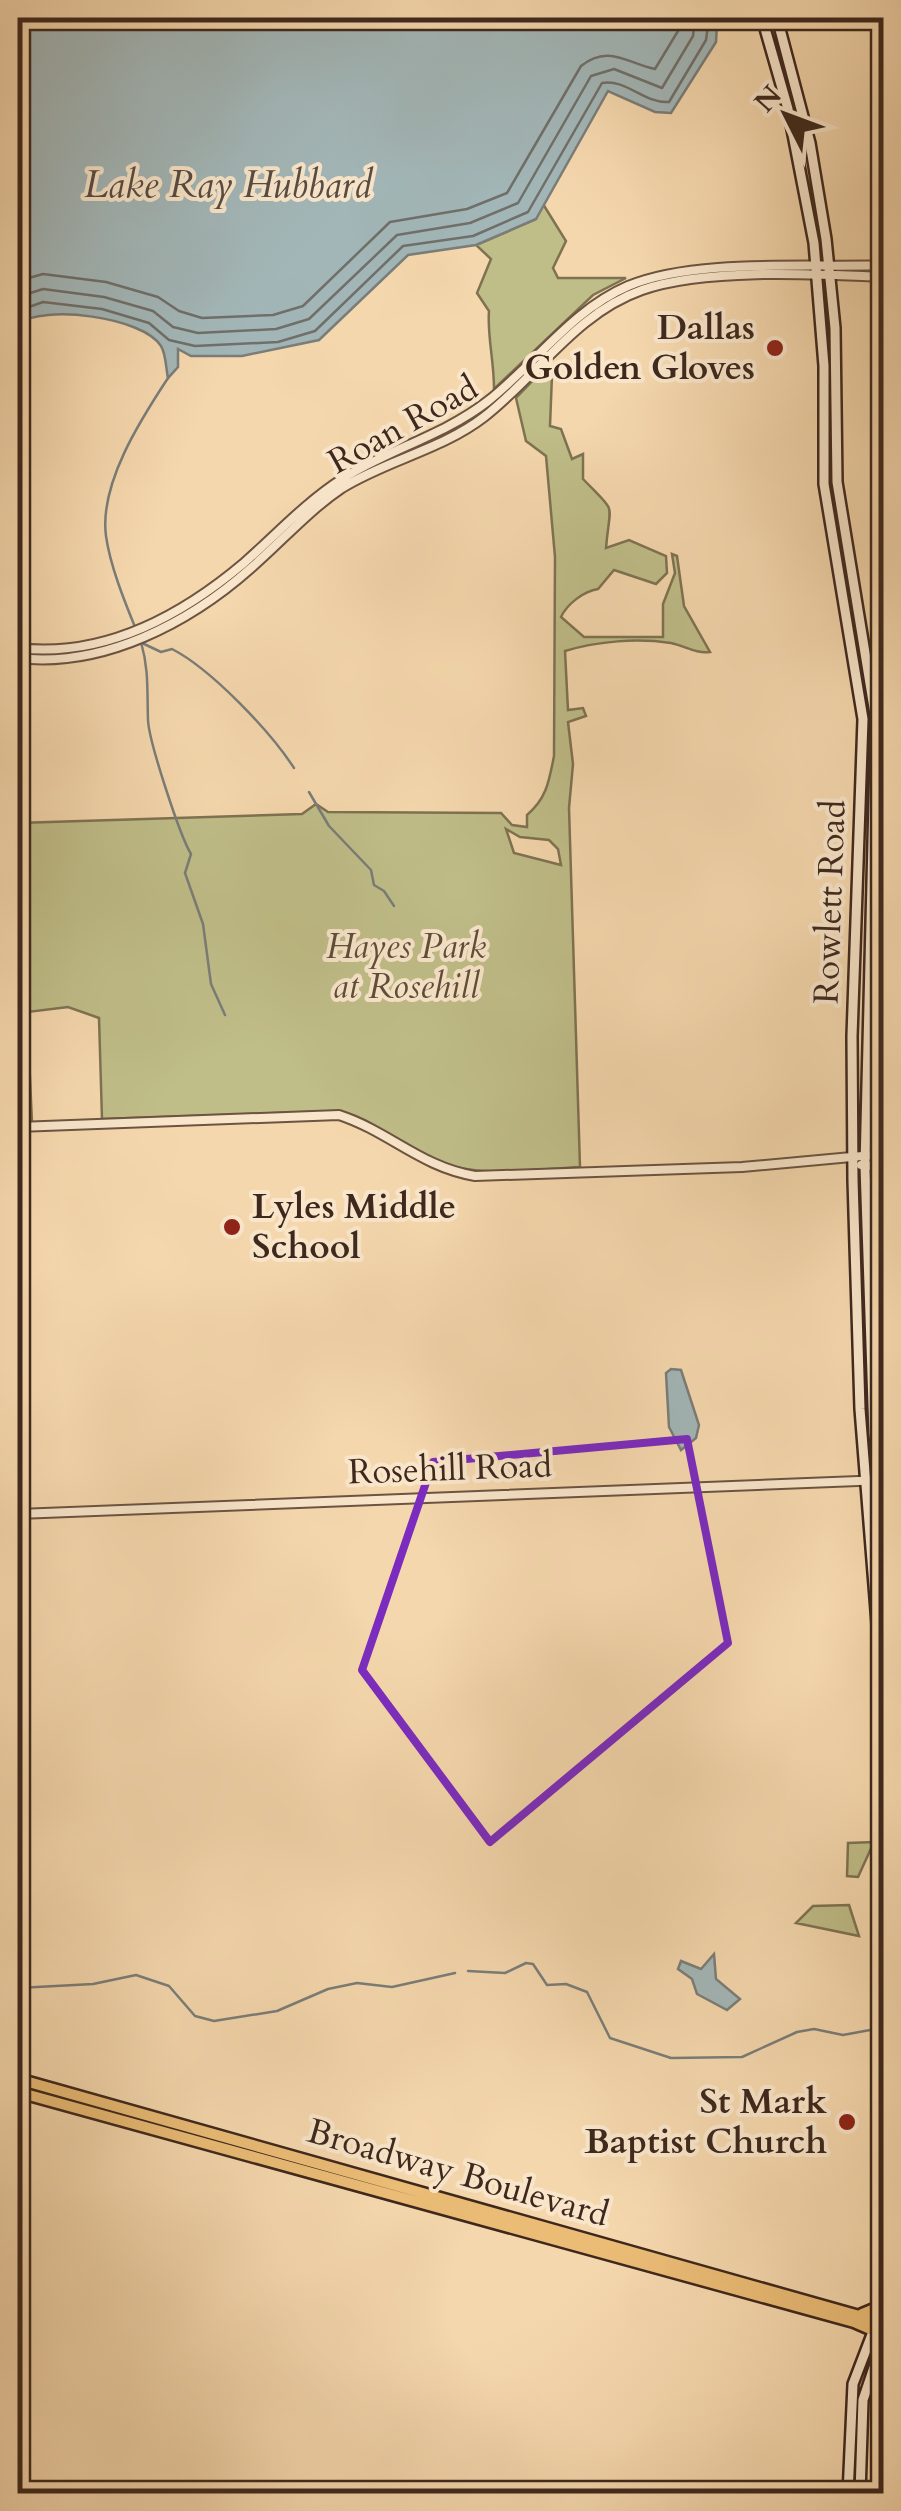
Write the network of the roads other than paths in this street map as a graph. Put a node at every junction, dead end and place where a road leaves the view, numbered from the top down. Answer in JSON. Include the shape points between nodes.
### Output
{"nodes":[{"id":1,"x":762,"y":18,"type":"edge"},
{"id":2,"x":777,"y":18,"type":"edge"},
{"id":3,"x":884,"y":265,"type":"edge"},
{"id":4,"x":817,"y":272,"type":"junction"},
{"id":5,"x":830,"y":272,"type":"junction"},
{"id":6,"x":884,"y":277,"type":"edge"},
{"id":7,"x":835,"y":328,"type":"junction"},
{"id":8,"x":570,"y":330,"type":"junction"},
{"id":9,"x":822,"y":331,"type":"junction"},
{"id":10,"x":837,"y":482,"type":"junction"},
{"id":11,"x":824,"y":484,"type":"junction"},
{"id":12,"x":18,"y":648,"type":"edge"},
{"id":13,"x":18,"y":658,"type":"edge"},
{"id":14,"x":877,"y":766,"type":"junction"},
{"id":15,"x":863,"y":769,"type":"junction"},
{"id":16,"x":858,"y":835,"type":"junction"},
{"id":17,"x":872,"y":835,"type":"junction"},
{"id":18,"x":18,"y":1127,"type":"edge"},
{"id":19,"x":865,"y":1154,"type":"junction"},
{"id":20,"x":884,"y":1154,"type":"edge"},
{"id":21,"x":853,"y":1160,"type":"junction"},
{"id":22,"x":865,"y":1166,"type":"junction"},
{"id":23,"x":884,"y":1167,"type":"edge"},
{"id":24,"x":860,"y":1394,"type":"junction"},
{"id":25,"x":874,"y":1394,"type":"junction"},
{"id":26,"x":867,"y":1479,"type":"junction"},
{"id":27,"x":881,"y":1480,"type":"edge"},
{"id":28,"x":18,"y":1514,"type":"edge"},
{"id":29,"x":884,"y":1534,"type":"edge"},
{"id":30,"x":881,"y":1640,"type":"edge"},
{"id":31,"x":884,"y":1798,"type":"edge"},
{"id":32,"x":18,"y":2079,"type":"edge"},
{"id":33,"x":18,"y":2092,"type":"edge"},
{"id":34,"x":884,"y":2157,"type":"edge"},
{"id":35,"x":884,"y":2218,"type":"edge"},
{"id":36,"x":712,"y":2277,"type":"junction"},
{"id":37,"x":884,"y":2300,"type":"edge"},
{"id":38,"x":861,"y":2314,"type":"junction"},
{"id":39,"x":880,"y":2329,"type":"edge"},
{"id":40,"x":848,"y":2494,"type":"edge"},
{"id":41,"x":860,"y":2494,"type":"edge"}],
"edges":[{"from":1,"to":4,"type":"main road","name":"Rowlett Road","via":[[788,110]]},
{"from":2,"to":5,"type":"main road","name":"Rowlett Road","via":[[810,142]]},
{"from":3,"to":5,"type":"street","name":"Roan Road"},
{"from":4,"to":5,"type":"street","name":"Roan Road"},
{"from":4,"to":8,"type":"street","name":"Roan Road","via":[[664,274],[608,297]]},
{"from":4,"to":9,"type":"main road","name":"Rowlett Road"},
{"from":5,"to":6,"type":"street","name":"Roan Road"},
{"from":5,"to":7,"type":"main road","name":"Rowlett Road"},
{"from":7,"to":9,"type":"main road"},
{"from":7,"to":10,"type":"main road","name":"Rowlett Road"},
{"from":8,"to":12,"type":"street","name":"Roan Road","via":[[476,410],[347,476],[229,575],[170,613],[82,650]]},
{"from":8,"to":13,"type":"street","name":"Roan Road","via":[[481,419],[332,495],[203,605],[94,655]]},
{"from":9,"to":11,"type":"main road","name":"Rowlett Road"},
{"from":10,"to":11,"type":"main road"},
{"from":10,"to":14,"type":"main road","name":"Rowlett Road","via":[[872,683]]},
{"from":11,"to":15,"type":"main road","name":"Rowlett Road","via":[[859,684]]},
{"from":14,"to":15,"type":"main road"},
{"from":14,"to":17,"type":"main road","name":"Rowlett Road"},
{"from":15,"to":16,"type":"main road","name":"Rowlett Road"},
{"from":16,"to":17,"type":"main road"},
{"from":16,"to":21,"type":"main road","name":"Rowlett Road"},
{"from":17,"to":19,"type":"main road","name":"Rowlett Road"},
{"from":18,"to":21,"type":"street","via":[[339,1115],[374,1126],[439,1169],[476,1176]]},
{"from":19,"to":20,"type":"street"},
{"from":19,"to":21,"type":"street"},
{"from":19,"to":22,"type":"main road","name":"Rowlett Road"},
{"from":21,"to":22,"type":"street"},
{"from":21,"to":24,"type":"main road","name":"Rowlett Road"},
{"from":22,"to":23,"type":"street"},
{"from":22,"to":25,"type":"main road","name":"Rowlett Road"},
{"from":24,"to":25,"type":"main road"},
{"from":24,"to":26,"type":"main road","name":"Rowlett Road"},
{"from":25,"to":27,"type":"main road","name":"Rowlett Road"},
{"from":26,"to":27,"type":"street","name":"Rosehill Road"},
{"from":26,"to":28,"type":"street","name":"Rosehill Road"},
{"from":26,"to":30,"type":"main road","name":"Rowlett Road"},
{"from":27,"to":29,"type":"main road","name":"Rowlett Road"},
{"from":30,"to":31,"type":"main road","name":"Rowlett Road"},
{"from":32,"to":36,"type":"main road","name":"Broadway Boulevard"},
{"from":33,"to":36,"type":"main road","name":"Broadway Boulevard"},
{"from":34,"to":35,"type":"main road"},
{"from":36,"to":38,"type":"main road","name":"Broadway Boulevard"},
{"from":36,"to":39,"type":"main road","name":"Broadway Boulevard"},
{"from":37,"to":38,"type":"main road"},
{"from":37,"to":39,"type":"main road"},
{"from":38,"to":39,"type":"main road","name":"Broadway Boulevard"},
{"from":39,"to":40,"type":"main road","via":[[853,2384]]},
{"from":39,"to":41,"type":"main road","via":[[863,2400]]}]}
